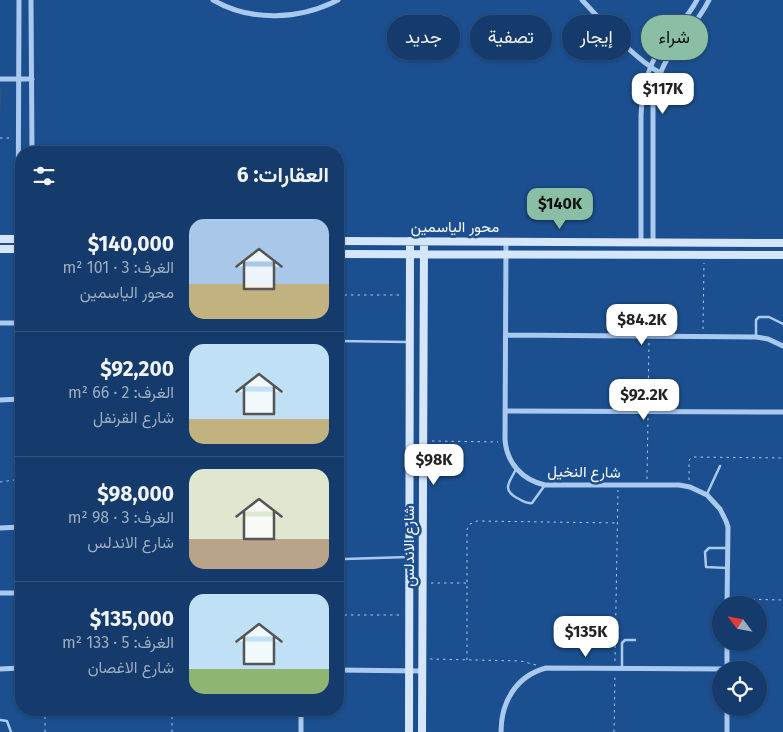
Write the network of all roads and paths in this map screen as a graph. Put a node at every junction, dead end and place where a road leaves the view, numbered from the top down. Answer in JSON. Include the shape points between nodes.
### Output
{"nodes":[{"id":1,"x":19,"y":0,"type":"edge"},
{"id":2,"x":32,"y":0,"type":"edge"},
{"id":3,"x":213,"y":0,"type":"edge"},
{"id":4,"x":338,"y":0,"type":"edge"},
{"id":5,"x":582,"y":0,"type":"edge"},
{"id":6,"x":697,"y":0,"type":"edge"},
{"id":7,"x":709,"y":0,"type":"edge"},
{"id":8,"x":650,"y":67,"type":"junction"},
{"id":9,"x":660,"y":73,"type":"junction"},
{"id":10,"x":0,"y":79,"type":"edge"},
{"id":11,"x":19,"y":79,"type":"junction"},
{"id":12,"x":32,"y":79,"type":"junction"},
{"id":13,"x":0,"y":138,"type":"edge"},
{"id":14,"x":19,"y":138,"type":"junction"},
{"id":15,"x":19,"y":146,"type":"edge"},
{"id":16,"x":32,"y":146,"type":"edge"},
{"id":17,"x":0,"y":239,"type":"edge"},
{"id":18,"x":15,"y":239,"type":"edge"},
{"id":19,"x":344,"y":241,"type":"edge"},
{"id":20,"x":410,"y":241,"type":"junction"},
{"id":21,"x":424,"y":241,"type":"junction"},
{"id":22,"x":506,"y":241,"type":"junction"},
{"id":23,"x":641,"y":242,"type":"junction"},
{"id":24,"x":653,"y":242,"type":"junction"},
{"id":25,"x":783,"y":243,"type":"edge"},
{"id":26,"x":0,"y":249,"type":"edge"},
{"id":27,"x":15,"y":249,"type":"edge"},
{"id":28,"x":344,"y":254,"type":"edge"},
{"id":29,"x":410,"y":254,"type":"junction"},
{"id":30,"x":424,"y":254,"type":"junction"},
{"id":31,"x":506,"y":255,"type":"junction"},
{"id":32,"x":704,"y":255,"type":"junction"},
{"id":33,"x":783,"y":255,"type":"edge"},
{"id":34,"x":344,"y":295,"type":"edge"},
{"id":35,"x":410,"y":295,"type":"junction"},
{"id":36,"x":0,"y":323,"type":"edge"},
{"id":37,"x":15,"y":323,"type":"edge"},
{"id":38,"x":783,"y":324,"type":"edge"},
{"id":39,"x":506,"y":335,"type":"junction"},
{"id":40,"x":703,"y":336,"type":"junction"},
{"id":41,"x":756,"y":336,"type":"junction"},
{"id":42,"x":344,"y":341,"type":"edge"},
{"id":43,"x":410,"y":342,"type":"junction"},
{"id":44,"x":783,"y":346,"type":"edge"},
{"id":45,"x":15,"y":399,"type":"edge"},
{"id":46,"x":0,"y":400,"type":"edge"},
{"id":47,"x":505,"y":411,"type":"junction"},
{"id":48,"x":783,"y":412,"type":"edge"},
{"id":49,"x":423,"y":441,"type":"junction"},
{"id":50,"x":505,"y":442,"type":"junction"},
{"id":51,"x":783,"y":458,"type":"edge"},
{"id":52,"x":720,"y":466,"type":"dead end"},
{"id":53,"x":516,"y":469,"type":"junction"},
{"id":54,"x":15,"y":480,"type":"edge"},
{"id":55,"x":0,"y":482,"type":"edge"},
{"id":56,"x":545,"y":485,"type":"junction"},
{"id":57,"x":618,"y":485,"type":"junction"},
{"id":58,"x":689,"y":487,"type":"junction"},
{"id":59,"x":707,"y":495,"type":"junction"},
{"id":60,"x":618,"y":523,"type":"junction"},
{"id":61,"x":15,"y":527,"type":"edge"},
{"id":62,"x":0,"y":528,"type":"edge"},
{"id":63,"x":728,"y":548,"type":"junction"},
{"id":64,"x":410,"y":557,"type":"junction"},
{"id":65,"x":344,"y":559,"type":"edge"},
{"id":66,"x":728,"y":568,"type":"junction"},
{"id":67,"x":422,"y":583,"type":"junction"},
{"id":68,"x":467,"y":583,"type":"junction"},
{"id":69,"x":0,"y":593,"type":"edge"},
{"id":70,"x":15,"y":593,"type":"edge"},
{"id":71,"x":727,"y":596,"type":"edge"},
{"id":72,"x":783,"y":600,"type":"edge"},
{"id":73,"x":768,"y":601,"type":"edge"},
{"id":74,"x":344,"y":615,"type":"edge"},
{"id":75,"x":410,"y":616,"type":"junction"},
{"id":76,"x":635,"y":640,"type":"dead end"},
{"id":77,"x":422,"y":658,"type":"junction"},
{"id":78,"x":467,"y":660,"type":"junction"},
{"id":79,"x":15,"y":668,"type":"edge"},
{"id":80,"x":615,"y":668,"type":"junction"},
{"id":81,"x":622,"y":668,"type":"junction"},
{"id":82,"x":0,"y":669,"type":"edge"},
{"id":83,"x":541,"y":669,"type":"junction"},
{"id":84,"x":712,"y":669,"type":"edge"},
{"id":85,"x":344,"y":670,"type":"edge"},
{"id":86,"x":410,"y":670,"type":"junction"},
{"id":87,"x":422,"y":671,"type":"junction"},
{"id":88,"x":44,"y":716,"type":"edge"},
{"id":89,"x":172,"y":716,"type":"edge"},
{"id":90,"x":302,"y":716,"type":"edge"},
{"id":91,"x":727,"y":716,"type":"edge"},
{"id":92,"x":0,"y":720,"type":"edge"},
{"id":93,"x":11,"y":732,"type":"edge"},
{"id":94,"x":45,"y":732,"type":"edge"},
{"id":95,"x":172,"y":732,"type":"edge"},
{"id":96,"x":301,"y":732,"type":"edge"},
{"id":97,"x":409,"y":732,"type":"edge"},
{"id":98,"x":422,"y":732,"type":"edge"},
{"id":99,"x":501,"y":732,"type":"edge"},
{"id":100,"x":614,"y":732,"type":"edge"},
{"id":101,"x":727,"y":732,"type":"edge"}],
"edges":[{"from":1,"to":11,"type":"street"},
{"from":2,"to":12,"type":"street"},
{"from":3,"to":4,"type":"street","via":[[236,10],[281,16],[304,13]]},
{"from":5,"to":8,"type":"street"},
{"from":6,"to":8,"type":"street"},
{"from":7,"to":9,"type":"street"},
{"from":8,"to":9,"type":"street"},
{"from":8,"to":23,"type":"street","via":[[641,100]]},
{"from":9,"to":24,"type":"street","via":[[653,103]]},
{"from":10,"to":11,"type":"street"},
{"from":11,"to":12,"type":"street"},
{"from":11,"to":14,"type":"street"},
{"from":12,"to":16,"type":"street"},
{"from":13,"to":14,"type":"path"},
{"from":14,"to":15,"type":"street"},
{"from":17,"to":18,"type":"street"},
{"from":19,"to":20,"type":"street","name":"محور الياسمين"},
{"from":20,"to":21,"type":"street","name":"محور الياسمين"},
{"from":20,"to":29,"type":"street","name":"شارع الاندلس"},
{"from":21,"to":22,"type":"street","name":"محور الياسمين"},
{"from":21,"to":30,"type":"street","name":"شارع الاندلس"},
{"from":22,"to":23,"type":"street","name":"محور الياسمين"},
{"from":22,"to":31,"type":"street"},
{"from":23,"to":24,"type":"street","name":"محور الياسمين"},
{"from":24,"to":25,"type":"street","name":"محور الياسمين"},
{"from":26,"to":27,"type":"street"},
{"from":28,"to":29,"type":"street","name":"محور الياسمين"},
{"from":29,"to":30,"type":"street","name":"محور الياسمين"},
{"from":29,"to":35,"type":"street","name":"شارع الاندلس"},
{"from":30,"to":31,"type":"street","name":"محور الياسمين"},
{"from":30,"to":49,"type":"street","name":"شارع الاندلس"},
{"from":31,"to":32,"type":"street","name":"محور الياسمين"},
{"from":31,"to":39,"type":"street"},
{"from":32,"to":33,"type":"street","name":"محور الياسمين"},
{"from":32,"to":40,"type":"path"},
{"from":34,"to":35,"type":"path"},
{"from":35,"to":43,"type":"street","name":"شارع الاندلس"},
{"from":36,"to":37,"type":"street"},
{"from":38,"to":41,"type":"lane","via":[[759,316]]},
{"from":39,"to":40,"type":"street"},
{"from":39,"to":47,"type":"street"},
{"from":40,"to":41,"type":"street"},
{"from":41,"to":44,"type":"street"},
{"from":42,"to":43,"type":"lane"},
{"from":43,"to":64,"type":"street","name":"شارع الاندلس"},
{"from":45,"to":46,"type":"street"},
{"from":47,"to":48,"type":"street"},
{"from":47,"to":50,"type":"street"},
{"from":49,"to":50,"type":"path"},
{"from":49,"to":67,"type":"street","name":"شارع الاندلس"},
{"from":50,"to":53,"type":"street"},
{"from":51,"to":58,"type":"path","via":[[693,458],[689,460]]},
{"from":52,"to":59,"type":"lane"},
{"from":53,"to":56,"type":"street","name":"شارع النخيل","via":[[532,481]]},
{"from":53,"to":56,"type":"lane","via":[[507,488],[510,494],[527,504],[532,503]]},
{"from":54,"to":55,"type":"path"},
{"from":56,"to":57,"type":"street","name":"شارع النخيل"},
{"from":57,"to":58,"type":"street","name":"شارع النخيل"},
{"from":57,"to":60,"type":"path"},
{"from":58,"to":59,"type":"street","name":"شارع النخيل"},
{"from":59,"to":63,"type":"street","name":"شارع النخيل","via":[[726,521]]},
{"from":60,"to":68,"type":"path","via":[[472,522],[467,529]]},
{"from":60,"to":80,"type":"path"},
{"from":61,"to":62,"type":"street"},
{"from":63,"to":66,"type":"street","name":"شارع النخيل"},
{"from":63,"to":66,"type":"lane","via":[[707,549],[705,552],[705,565],[709,568]]},
{"from":64,"to":65,"type":"lane"},
{"from":64,"to":75,"type":"street","name":"شارع الاندلس"},
{"from":66,"to":71,"type":"street","name":"شارع النخيل"},
{"from":67,"to":68,"type":"path"},
{"from":67,"to":77,"type":"street","name":"شارع الاندلس"},
{"from":68,"to":78,"type":"path"},
{"from":69,"to":70,"type":"street"},
{"from":72,"to":73,"type":"path"},
{"from":74,"to":75,"type":"path"},
{"from":75,"to":86,"type":"street","name":"شارع الاندلس"},
{"from":76,"to":81,"type":"lane","via":[[622,643]]},
{"from":77,"to":78,"type":"path"},
{"from":77,"to":87,"type":"street","name":"شارع الاندلس"},
{"from":78,"to":83,"type":"path","via":[[521,661]]},
{"from":79,"to":82,"type":"street"},
{"from":80,"to":81,"type":"street"},
{"from":80,"to":83,"type":"street"},
{"from":80,"to":100,"type":"path"},
{"from":81,"to":84,"type":"street"},
{"from":83,"to":99,"type":"street","via":[[521,680],[511,692],[502,713]]},
{"from":85,"to":86,"type":"street"},
{"from":86,"to":87,"type":"street"},
{"from":86,"to":97,"type":"street","name":"شارع الاندلس"},
{"from":87,"to":98,"type":"street","name":"شارع الاندلس"},
{"from":88,"to":94,"type":"path"},
{"from":89,"to":95,"type":"path"},
{"from":90,"to":96,"type":"street"},
{"from":91,"to":101,"type":"street"},
{"from":92,"to":93,"type":"lane","via":[[7,721]]}]}
